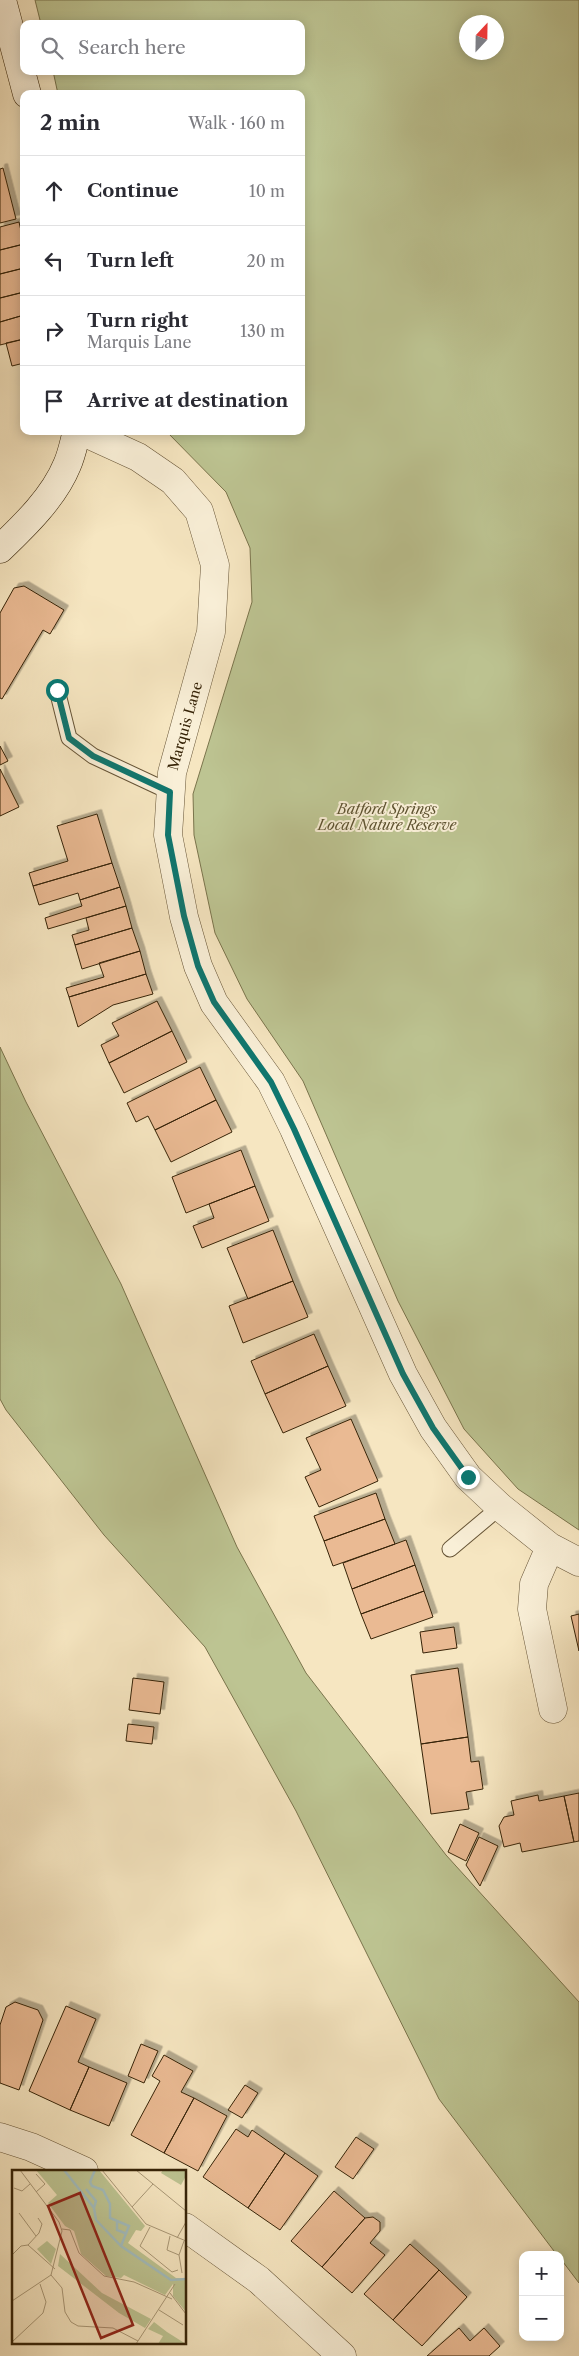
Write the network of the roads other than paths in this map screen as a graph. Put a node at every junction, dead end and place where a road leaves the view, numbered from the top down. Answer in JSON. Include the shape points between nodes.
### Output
{"nodes":[{"id":1,"x":2,"y":0,"type":"edge"},
{"id":2,"x":20,"y":68,"type":"edge"},
{"id":3,"x":22,"y":75,"type":"edge"},
{"id":4,"x":26,"y":90,"type":"edge"},
{"id":5,"x":78,"y":435,"type":"edge"},
{"id":6,"x":88,"y":435,"type":"edge"},
{"id":7,"x":0,"y":549,"type":"edge"},
{"id":8,"x":57,"y":690,"type":"dead end"},
{"id":9,"x":170,"y":792,"type":"junction"},
{"id":10,"x":500,"y":1507,"type":"junction"},
{"id":11,"x":550,"y":1547,"type":"junction"},
{"id":12,"x":450,"y":1549,"type":"dead end"},
{"id":13,"x":579,"y":1562,"type":"edge"},
{"id":14,"x":553,"y":1709,"type":"dead end"},
{"id":15,"x":0,"y":2137,"type":"edge"},
{"id":16,"x":82,"y":2170,"type":"edge"},
{"id":17,"x":186,"y":2228,"type":"edge"},
{"id":18,"x":342,"y":2356,"type":"edge"}],
"edges":[{"from":1,"to":2,"type":"street"},
{"from":3,"to":4,"type":"street"},
{"from":5,"to":7,"type":"street","via":[[67,465],[50,494]]},
{"from":6,"to":9,"type":"street","name":"Marquis Lane","via":[[138,457],[173,481],[199,511],[215,566],[211,632],[172,773]]},
{"from":8,"to":9,"type":"lane","via":[[69,738],[93,756]]},
{"from":9,"to":10,"type":"street","name":"Marquis Lane","via":[[168,835],[184,916],[198,966],[214,1002],[275,1090],[403,1374],[433,1428],[468,1477]]},
{"from":10,"to":11,"type":"street","name":"Marquis Lane"},
{"from":10,"to":12,"type":"lane"},
{"from":11,"to":13,"type":"street","name":"Marquis Lane"},
{"from":11,"to":14,"type":"street","via":[[534,1584],[532,1609]]},
{"from":15,"to":16,"type":"street"},
{"from":17,"to":18,"type":"street","via":[[258,2280]]}]}
